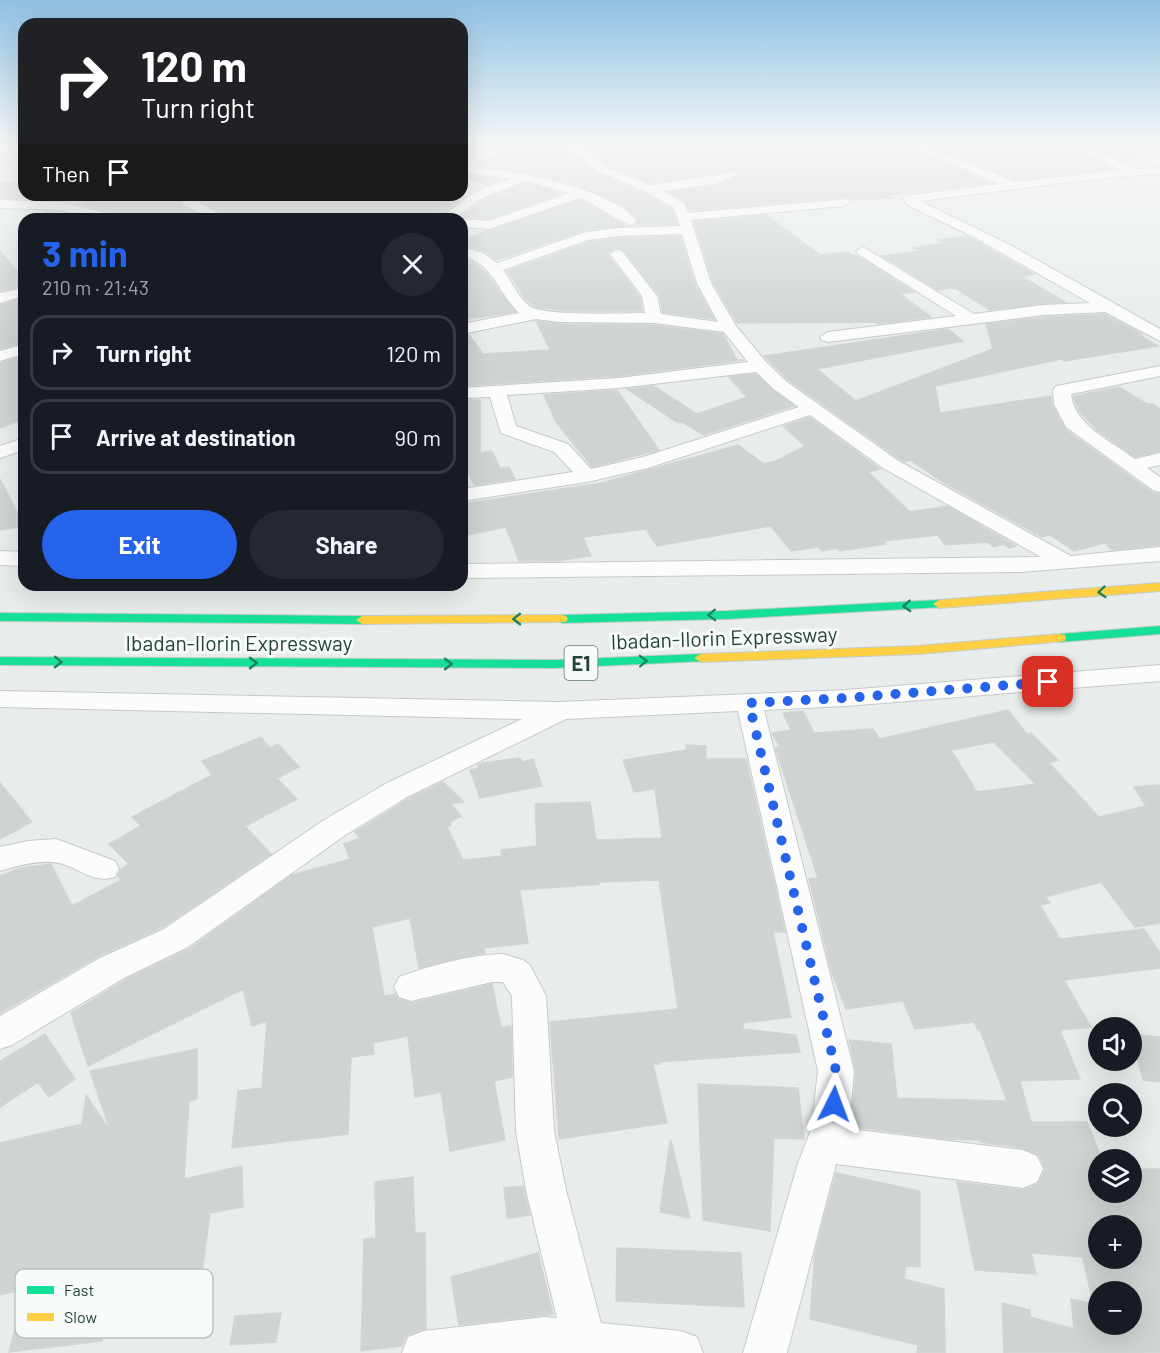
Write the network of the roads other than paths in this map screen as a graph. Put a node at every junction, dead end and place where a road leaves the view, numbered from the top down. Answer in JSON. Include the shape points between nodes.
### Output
{"nodes":[{"id":1,"x":61,"y":206,"type":"edge"},
{"id":2,"x":194,"y":206,"type":"edge"},
{"id":3,"x":546,"y":206,"type":"edge"},
{"id":4,"x":610,"y":206,"type":"edge"},
{"id":5,"x":680,"y":206,"type":"edge"},
{"id":6,"x":814,"y":206,"type":"edge"},
{"id":7,"x":922,"y":206,"type":"edge"},
{"id":8,"x":90,"y":213,"type":"edge"},
{"id":9,"x":209,"y":213,"type":"edge"},
{"id":10,"x":631,"y":221,"type":"dead end"},
{"id":11,"x":468,"y":223,"type":"edge"},
{"id":12,"x":686,"y":224,"type":"junction"},
{"id":13,"x":863,"y":252,"type":"dead end"},
{"id":14,"x":468,"y":253,"type":"edge"},
{"id":15,"x":617,"y":254,"type":"dead end"},
{"id":16,"x":495,"y":268,"type":"junction"},
{"id":17,"x":18,"y":293,"type":"edge"},
{"id":18,"x":2,"y":296,"type":"edge"},
{"id":19,"x":1106,"y":307,"type":"junction"},
{"id":20,"x":535,"y":314,"type":"junction"},
{"id":21,"x":654,"y":318,"type":"junction"},
{"id":22,"x":971,"y":319,"type":"junction"},
{"id":23,"x":468,"y":328,"type":"edge"},
{"id":24,"x":729,"y":328,"type":"junction"},
{"id":25,"x":1160,"y":336,"type":"edge"},
{"id":26,"x":828,"y":337,"type":"dead end"},
{"id":27,"x":18,"y":351,"type":"edge"},
{"id":28,"x":0,"y":356,"type":"edge"},
{"id":29,"x":760,"y":366,"type":"junction"},
{"id":30,"x":1160,"y":371,"type":"edge"},
{"id":31,"x":497,"y":391,"type":"junction"},
{"id":32,"x":468,"y":393,"type":"edge"},
{"id":33,"x":812,"y":409,"type":"junction"},
{"id":34,"x":18,"y":446,"type":"edge"},
{"id":35,"x":0,"y":452,"type":"edge"},
{"id":36,"x":1160,"y":459,"type":"edge"},
{"id":37,"x":1132,"y":465,"type":"junction"},
{"id":38,"x":587,"y":477,"type":"junction"},
{"id":39,"x":1160,"y":486,"type":"edge"},
{"id":40,"x":468,"y":494,"type":"edge"},
{"id":41,"x":1160,"y":554,"type":"edge"},
{"id":42,"x":0,"y":558,"type":"edge"},
{"id":43,"x":18,"y":559,"type":"edge"},
{"id":44,"x":1067,"y":563,"type":"junction"},
{"id":45,"x":468,"y":571,"type":"edge"},
{"id":46,"x":1160,"y":587,"type":"edge"},
{"id":47,"x":0,"y":617,"type":"edge"},
{"id":48,"x":1160,"y":630,"type":"edge"},
{"id":49,"x":0,"y":661,"type":"edge"},
{"id":50,"x":1160,"y":673,"type":"edge"},
{"id":51,"x":0,"y":699,"type":"edge"},
{"id":52,"x":749,"y":703,"type":"junction"},
{"id":53,"x":560,"y":711,"type":"junction"},
{"id":54,"x":0,"y":859,"type":"edge"},
{"id":55,"x":104,"y":869,"type":"dead end"},
{"id":56,"x":411,"y":987,"type":"dead end"},
{"id":57,"x":0,"y":1034,"type":"edge"},
{"id":58,"x":827,"y":1145,"type":"junction"},
{"id":59,"x":1023,"y":1169,"type":"dead end"},
{"id":60,"x":585,"y":1344,"type":"junction"},
{"id":61,"x":424,"y":1353,"type":"edge"},
{"id":62,"x":681,"y":1353,"type":"edge"},
{"id":63,"x":765,"y":1353,"type":"edge"}],
"edges":[{"from":1,"to":8,"type":"street"},
{"from":2,"to":9,"type":"street"},
{"from":3,"to":11,"type":"street","via":[[489,225]]},
{"from":4,"to":10,"type":"street"},
{"from":5,"to":12,"type":"street"},
{"from":6,"to":12,"type":"street"},
{"from":7,"to":19,"type":"street","via":[[995,242]]},
{"from":12,"to":16,"type":"street","via":[[586,236]]},
{"from":12,"to":24,"type":"street","via":[[704,283]]},
{"from":13,"to":22,"type":"street"},
{"from":14,"to":16,"type":"street"},
{"from":15,"to":21,"type":"street","via":[[649,296]]},
{"from":16,"to":20,"type":"street","via":[[522,308]]},
{"from":17,"to":18,"type":"street"},
{"from":19,"to":22,"type":"street"},
{"from":19,"to":25,"type":"street"},
{"from":20,"to":21,"type":"street"},
{"from":20,"to":23,"type":"street"},
{"from":21,"to":24,"type":"street"},
{"from":22,"to":26,"type":"street"},
{"from":24,"to":29,"type":"street"},
{"from":27,"to":28,"type":"street"},
{"from":29,"to":31,"type":"street","via":[[619,383]]},
{"from":29,"to":33,"type":"street"},
{"from":30,"to":37,"type":"street","via":[[1062,390],[1063,404],[1073,423]]},
{"from":31,"to":32,"type":"street"},
{"from":31,"to":38,"type":"street","via":[[508,429],[561,448]]},
{"from":33,"to":38,"type":"street","via":[[648,462]]},
{"from":33,"to":44,"type":"street","via":[[890,464]]},
{"from":34,"to":35,"type":"street"},
{"from":36,"to":37,"type":"street"},
{"from":37,"to":39,"type":"street"},
{"from":38,"to":40,"type":"street"},
{"from":41,"to":44,"type":"street"},
{"from":42,"to":43,"type":"street"},
{"from":44,"to":45,"type":"street"},
{"from":46,"to":47,"type":"highway","name":"Ibadan-Ilorin Expressway","number":"E1","one_way":true,"via":[[933,605],[665,617]]},
{"from":49,"to":48,"type":"highway","name":"Ibadan-Ilorin Expressway","number":"E1","one_way":true,"via":[[555,664],[918,650]]},
{"from":50,"to":52,"type":"street"},
{"from":51,"to":53,"type":"street"},
{"from":52,"to":53,"type":"street"},
{"from":52,"to":58,"type":"street","via":[[836,1071]]},
{"from":53,"to":57,"type":"street","via":[[397,790],[334,828],[176,939],[112,968]]},
{"from":54,"to":55,"type":"street","via":[[56,850]]},
{"from":56,"to":60,"type":"street","via":[[496,967],[510,970],[524,980],[529,996],[535,1131]]},
{"from":58,"to":59,"type":"street"},
{"from":58,"to":63,"type":"street","via":[[817,1163]]},
{"from":60,"to":61,"type":"street","via":[[545,1339]]},
{"from":60,"to":62,"type":"street"}]}
